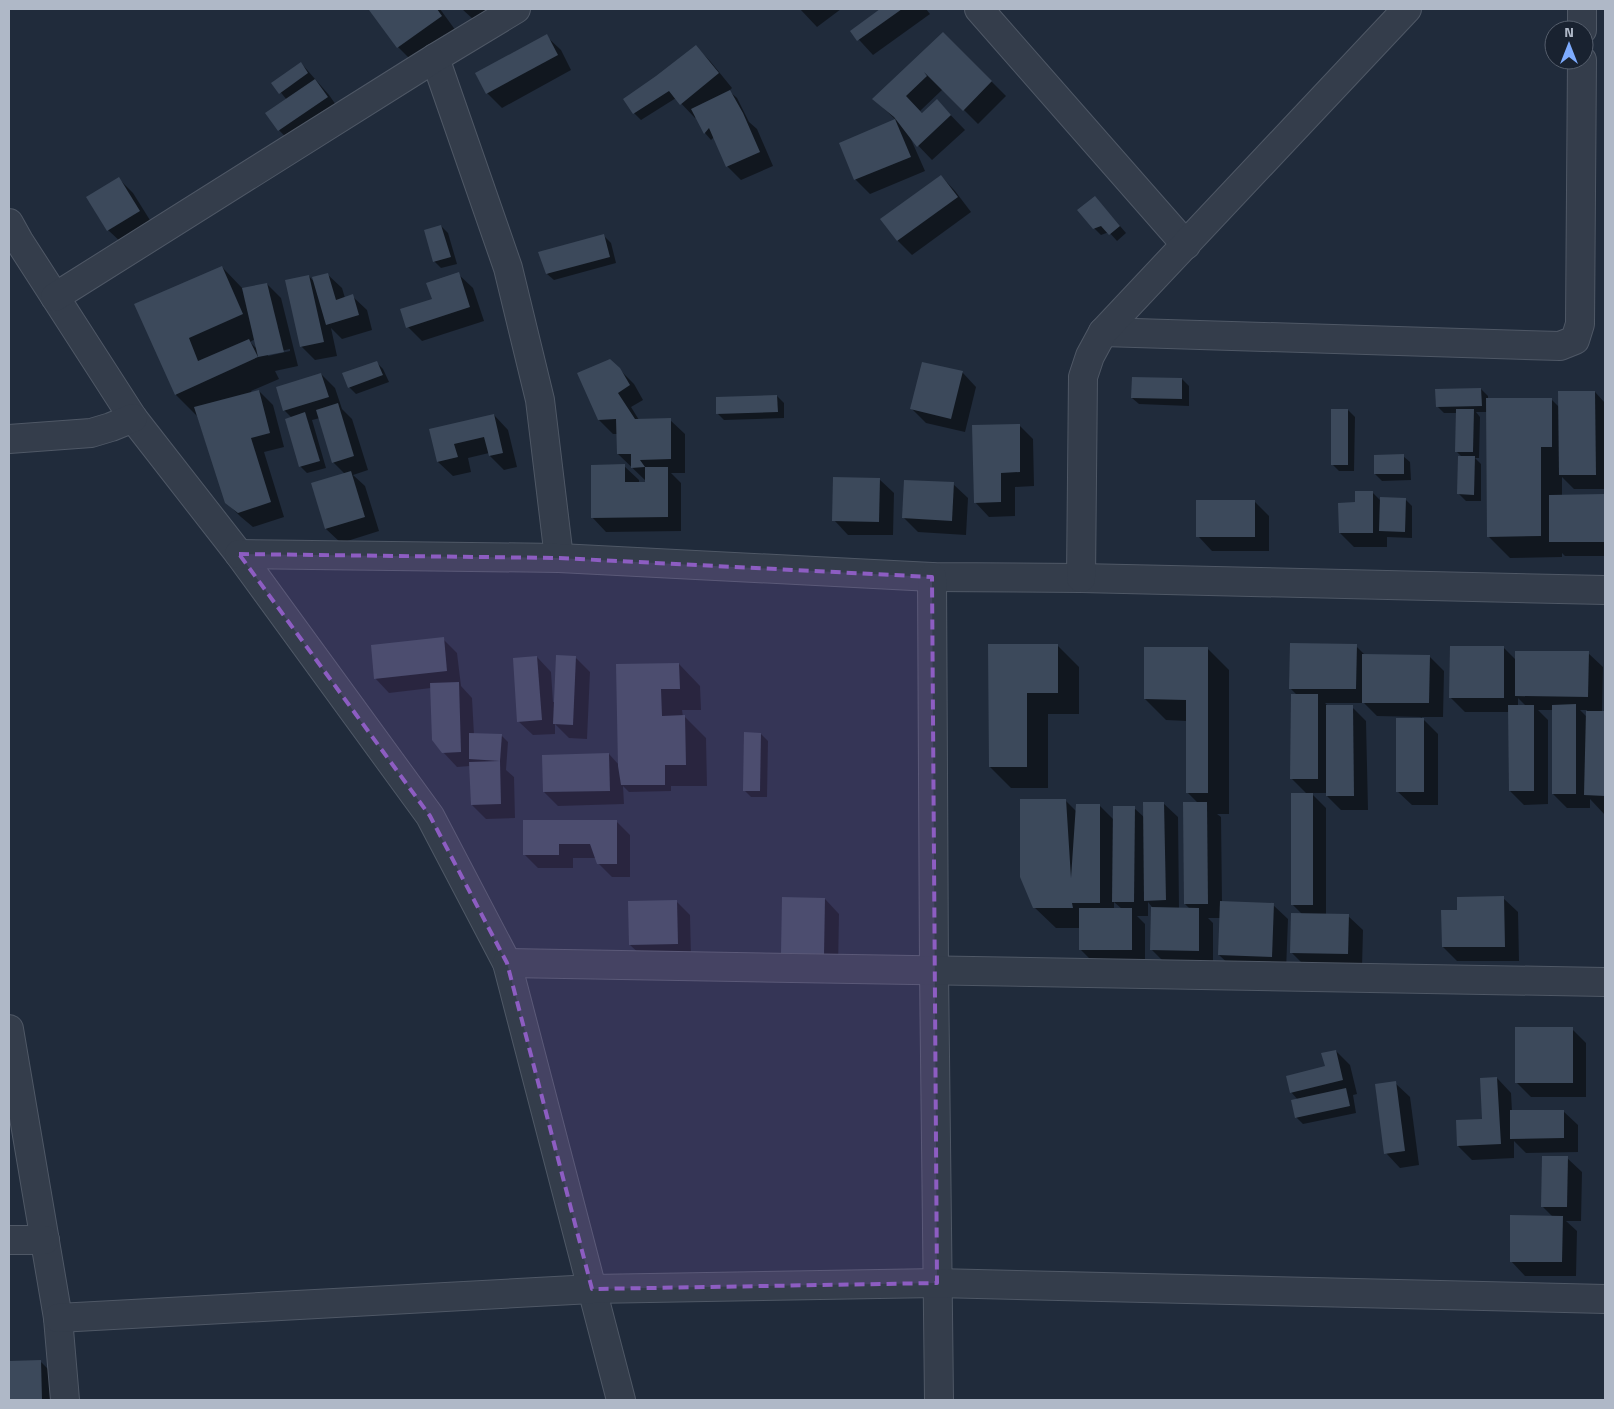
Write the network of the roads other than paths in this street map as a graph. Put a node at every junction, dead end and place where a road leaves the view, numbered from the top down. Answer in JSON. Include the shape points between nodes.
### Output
{"nodes":[{"id":1,"x":516,"y":9,"type":"edge"},
{"id":2,"x":979,"y":9,"type":"edge"},
{"id":3,"x":1407,"y":9,"type":"edge"},
{"id":4,"x":435,"y":58,"type":"junction"},
{"id":5,"x":1582,"y":70,"type":"edge"},
{"id":6,"x":9,"y":224,"type":"edge"},
{"id":7,"x":1186,"y":244,"type":"junction"},
{"id":8,"x":55,"y":298,"type":"junction"},
{"id":9,"x":1104,"y":332,"type":"junction"},
{"id":10,"x":133,"y":418,"type":"junction"},
{"id":11,"x":9,"y":439,"type":"edge"},
{"id":12,"x":239,"y":554,"type":"junction"},
{"id":13,"x":559,"y":558,"type":"junction"},
{"id":14,"x":932,"y":577,"type":"junction"},
{"id":15,"x":1080,"y":578,"type":"junction"},
{"id":16,"x":1605,"y":590,"type":"edge"},
{"id":17,"x":507,"y":963,"type":"junction"},
{"id":18,"x":934,"y":970,"type":"junction"},
{"id":19,"x":1605,"y":982,"type":"edge"},
{"id":20,"x":9,"y":1029,"type":"edge"},
{"id":21,"x":9,"y":1240,"type":"edge"},
{"id":22,"x":45,"y":1240,"type":"junction"},
{"id":23,"x":937,"y":1283,"type":"junction"},
{"id":24,"x":592,"y":1289,"type":"junction"},
{"id":25,"x":1605,"y":1299,"type":"edge"},
{"id":26,"x":58,"y":1318,"type":"junction"},
{"id":27,"x":65,"y":1400,"type":"edge"},
{"id":28,"x":621,"y":1400,"type":"edge"},
{"id":29,"x":939,"y":1400,"type":"edge"}],
"edges":[{"from":1,"to":4,"type":"street"},
{"from":2,"to":7,"type":"street"},
{"from":3,"to":7,"type":"street"},
{"from":4,"to":8,"type":"street"},
{"from":4,"to":13,"type":"street","via":[[508,268],[540,400]]},
{"from":5,"to":9,"type":"street","via":[[1580,324],[1575,340],[1560,346]]},
{"from":6,"to":8,"type":"street"},
{"from":7,"to":9,"type":"street"},
{"from":8,"to":10,"type":"street"},
{"from":9,"to":15,"type":"street","via":[[1090,356],[1083,378]]},
{"from":10,"to":11,"type":"street","via":[[91,432]]},
{"from":10,"to":12,"type":"street"},
{"from":12,"to":13,"type":"street"},
{"from":12,"to":17,"type":"street","via":[[430,816]]},
{"from":13,"to":14,"type":"street"},
{"from":14,"to":15,"type":"street"},
{"from":14,"to":18,"type":"street"},
{"from":15,"to":16,"type":"street"},
{"from":17,"to":18,"type":"street"},
{"from":17,"to":24,"type":"street"},
{"from":18,"to":19,"type":"street"},
{"from":18,"to":23,"type":"street"},
{"from":20,"to":22,"type":"street"},
{"from":21,"to":22,"type":"street"},
{"from":22,"to":26,"type":"street"},
{"from":23,"to":24,"type":"street"},
{"from":23,"to":25,"type":"street"},
{"from":23,"to":29,"type":"street"},
{"from":24,"to":26,"type":"street"},
{"from":24,"to":28,"type":"street"},
{"from":26,"to":27,"type":"street"}]}
